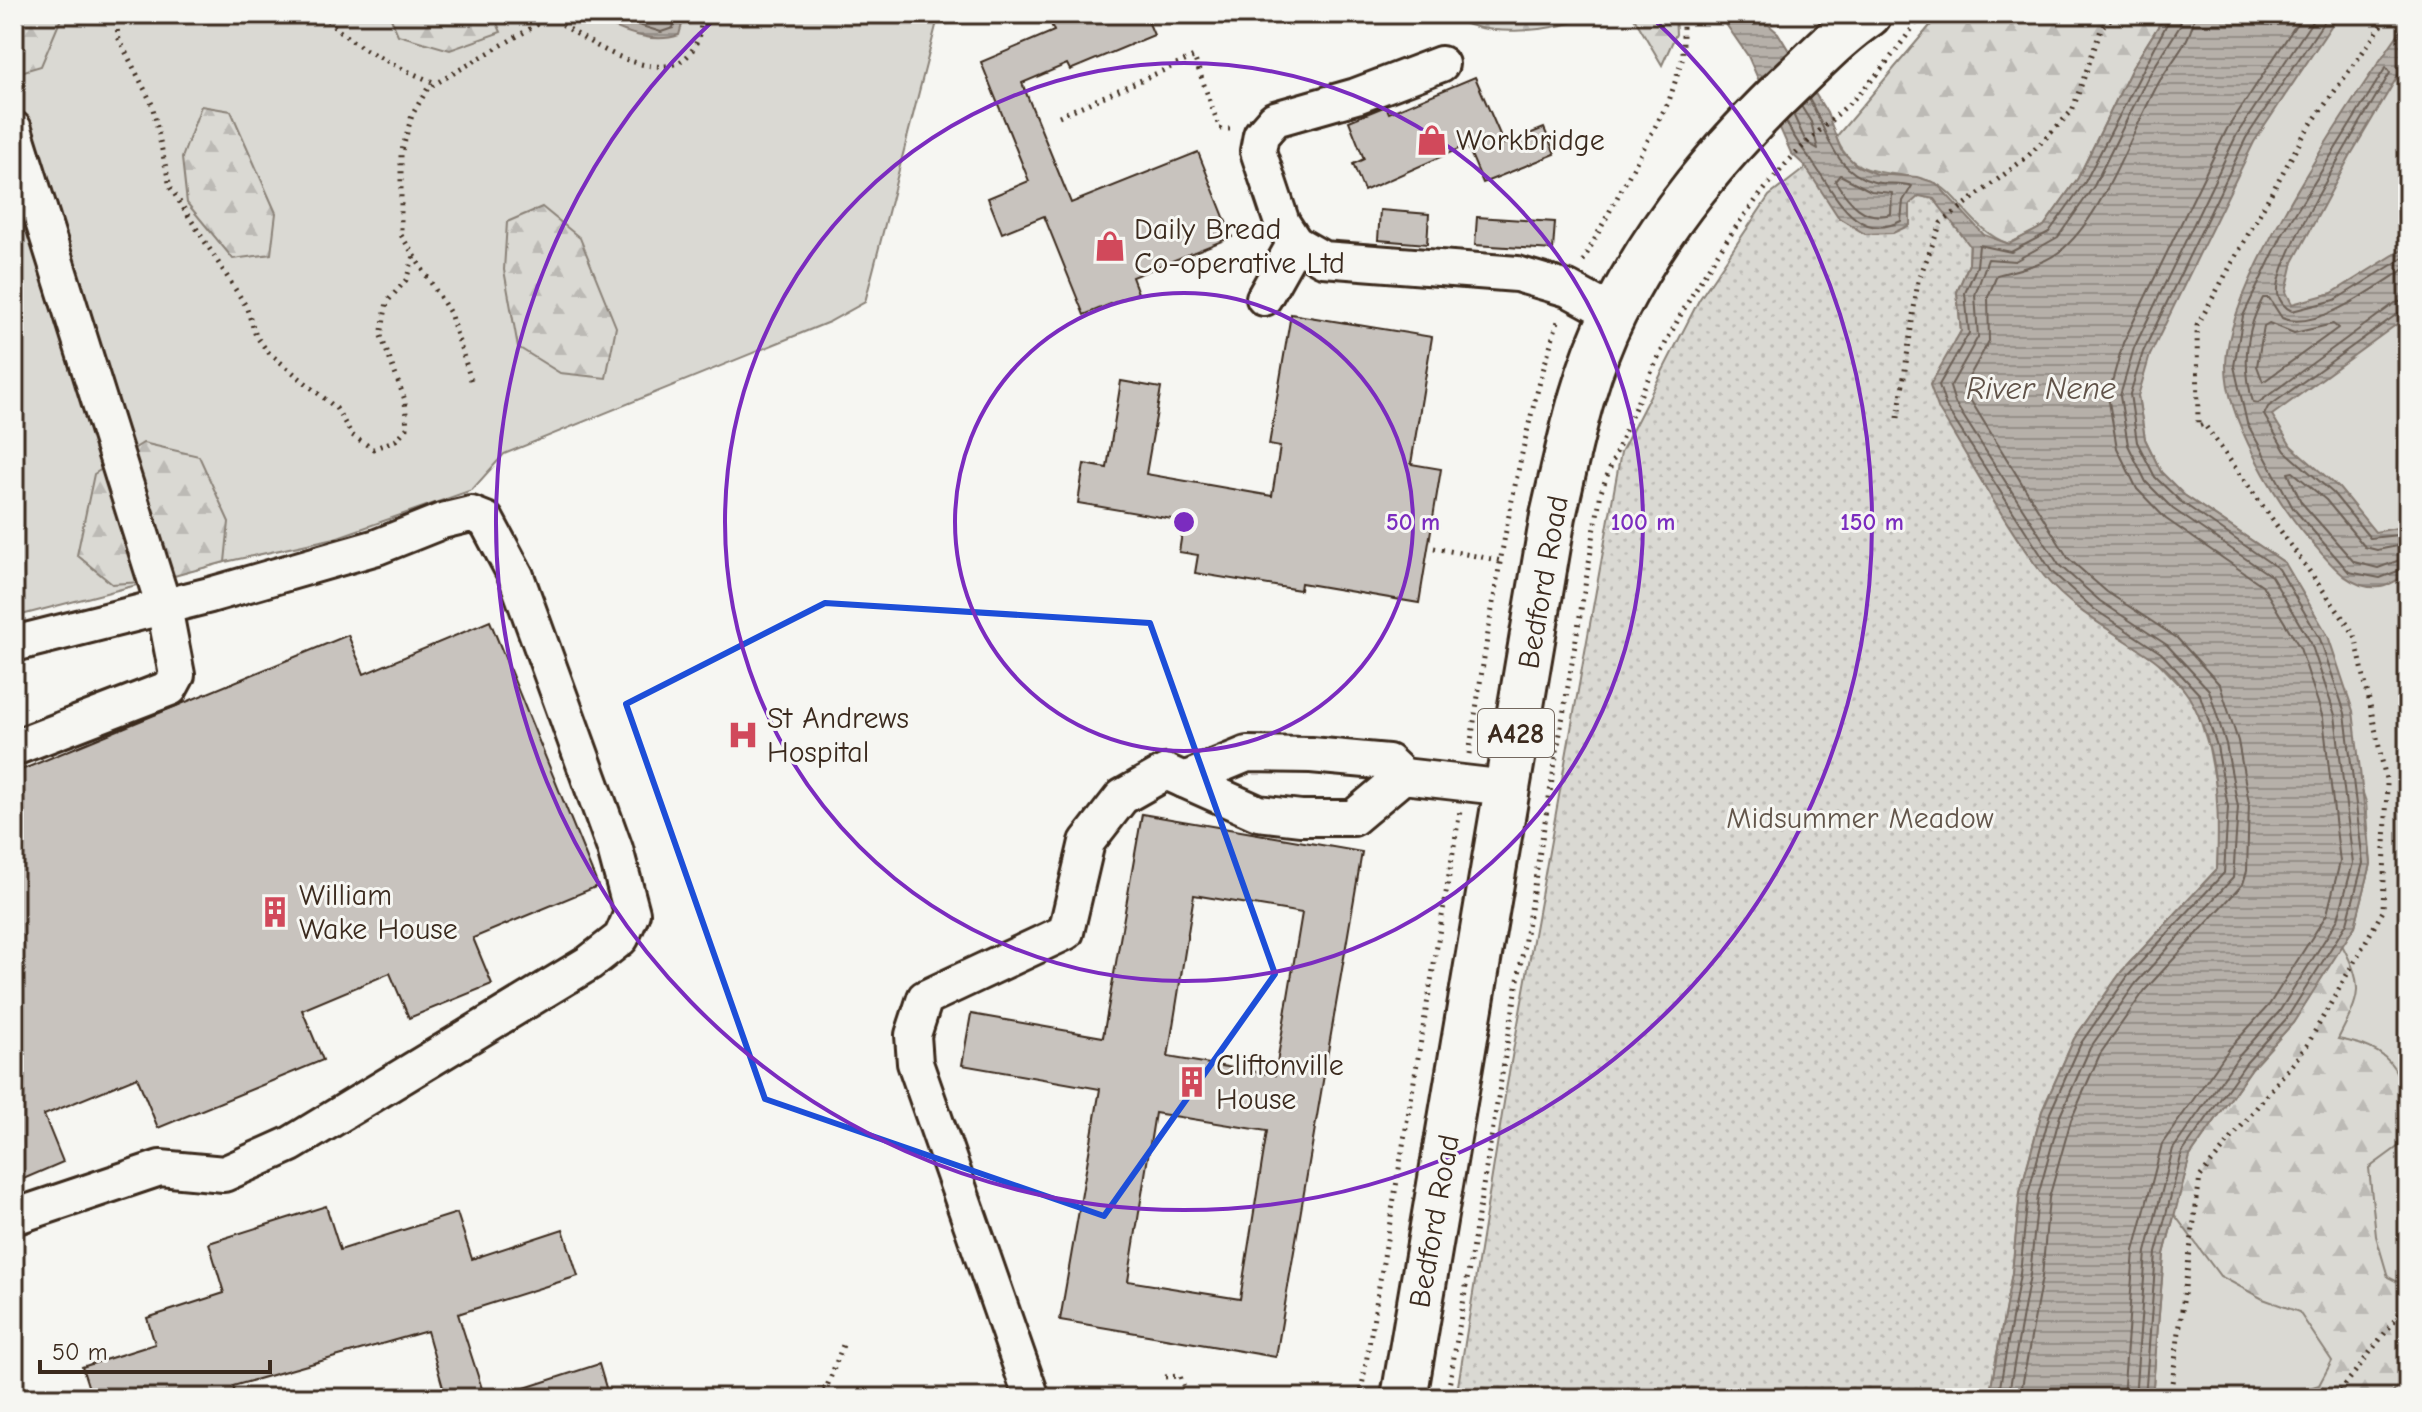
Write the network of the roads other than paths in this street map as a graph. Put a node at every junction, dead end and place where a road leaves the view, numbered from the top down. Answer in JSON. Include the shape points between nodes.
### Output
{"nodes":[{"id":1,"x":1841,"y":31,"type":"edge"},
{"id":2,"x":1441,"y":64,"type":"dead end"},
{"id":3,"x":14,"y":129,"type":"edge"},
{"id":4,"x":1295,"y":243,"type":"junction"},
{"id":5,"x":1264,"y":298,"type":"dead end"},
{"id":6,"x":1614,"y":314,"type":"junction"},
{"id":7,"x":164,"y":607,"type":"junction"},
{"id":8,"x":14,"y":644,"type":"edge"},
{"id":9,"x":14,"y":748,"type":"edge"},
{"id":10,"x":1403,"y":776,"type":"junction"},
{"id":11,"x":1184,"y":780,"type":"junction"},
{"id":12,"x":1507,"y":788,"type":"junction"},
{"id":13,"x":14,"y":1217,"type":"edge"},
{"id":14,"x":1032,"y":1398,"type":"edge"},
{"id":15,"x":1404,"y":1398,"type":"edge"}],
"edges":[{"from":1,"to":6,"type":"main road","name":"Bedford Road","number":"A428","via":[[1754,117],[1669,218]]},
{"from":2,"to":4,"type":"lane","via":[[1275,119],[1261,135],[1258,151],[1282,223]]},
{"from":3,"to":7,"type":"lane"},
{"from":4,"to":5,"type":"lane"},
{"from":4,"to":6,"type":"lane","via":[[1323,259],[1517,274],[1568,289]]},
{"from":6,"to":12,"type":"main road","name":"Bedford Road","number":"A428","via":[[1579,407],[1553,516]]},
{"from":7,"to":8,"type":"lane"},
{"from":7,"to":9,"type":"lane","via":[[177,675],[170,688]]},
{"from":7,"to":13,"type":"lane","via":[[377,547],[442,521],[471,514],[486,520],[516,576],[615,849],[632,913],[621,938],[589,963],[291,1144],[224,1174],[160,1168]]},
{"from":10,"to":11,"type":"lane","via":[[1388,762],[1247,754]]},
{"from":10,"to":11,"type":"lane","via":[[1353,818],[1258,813]]},
{"from":10,"to":12,"type":"lane"},
{"from":11,"to":14,"type":"lane","via":[[1166,772],[1122,797],[1087,842],[1066,932],[925,998],[913,1035],[915,1063]]},
{"from":12,"to":15,"type":"main road","name":"Bedford Road","number":"A428"}]}
